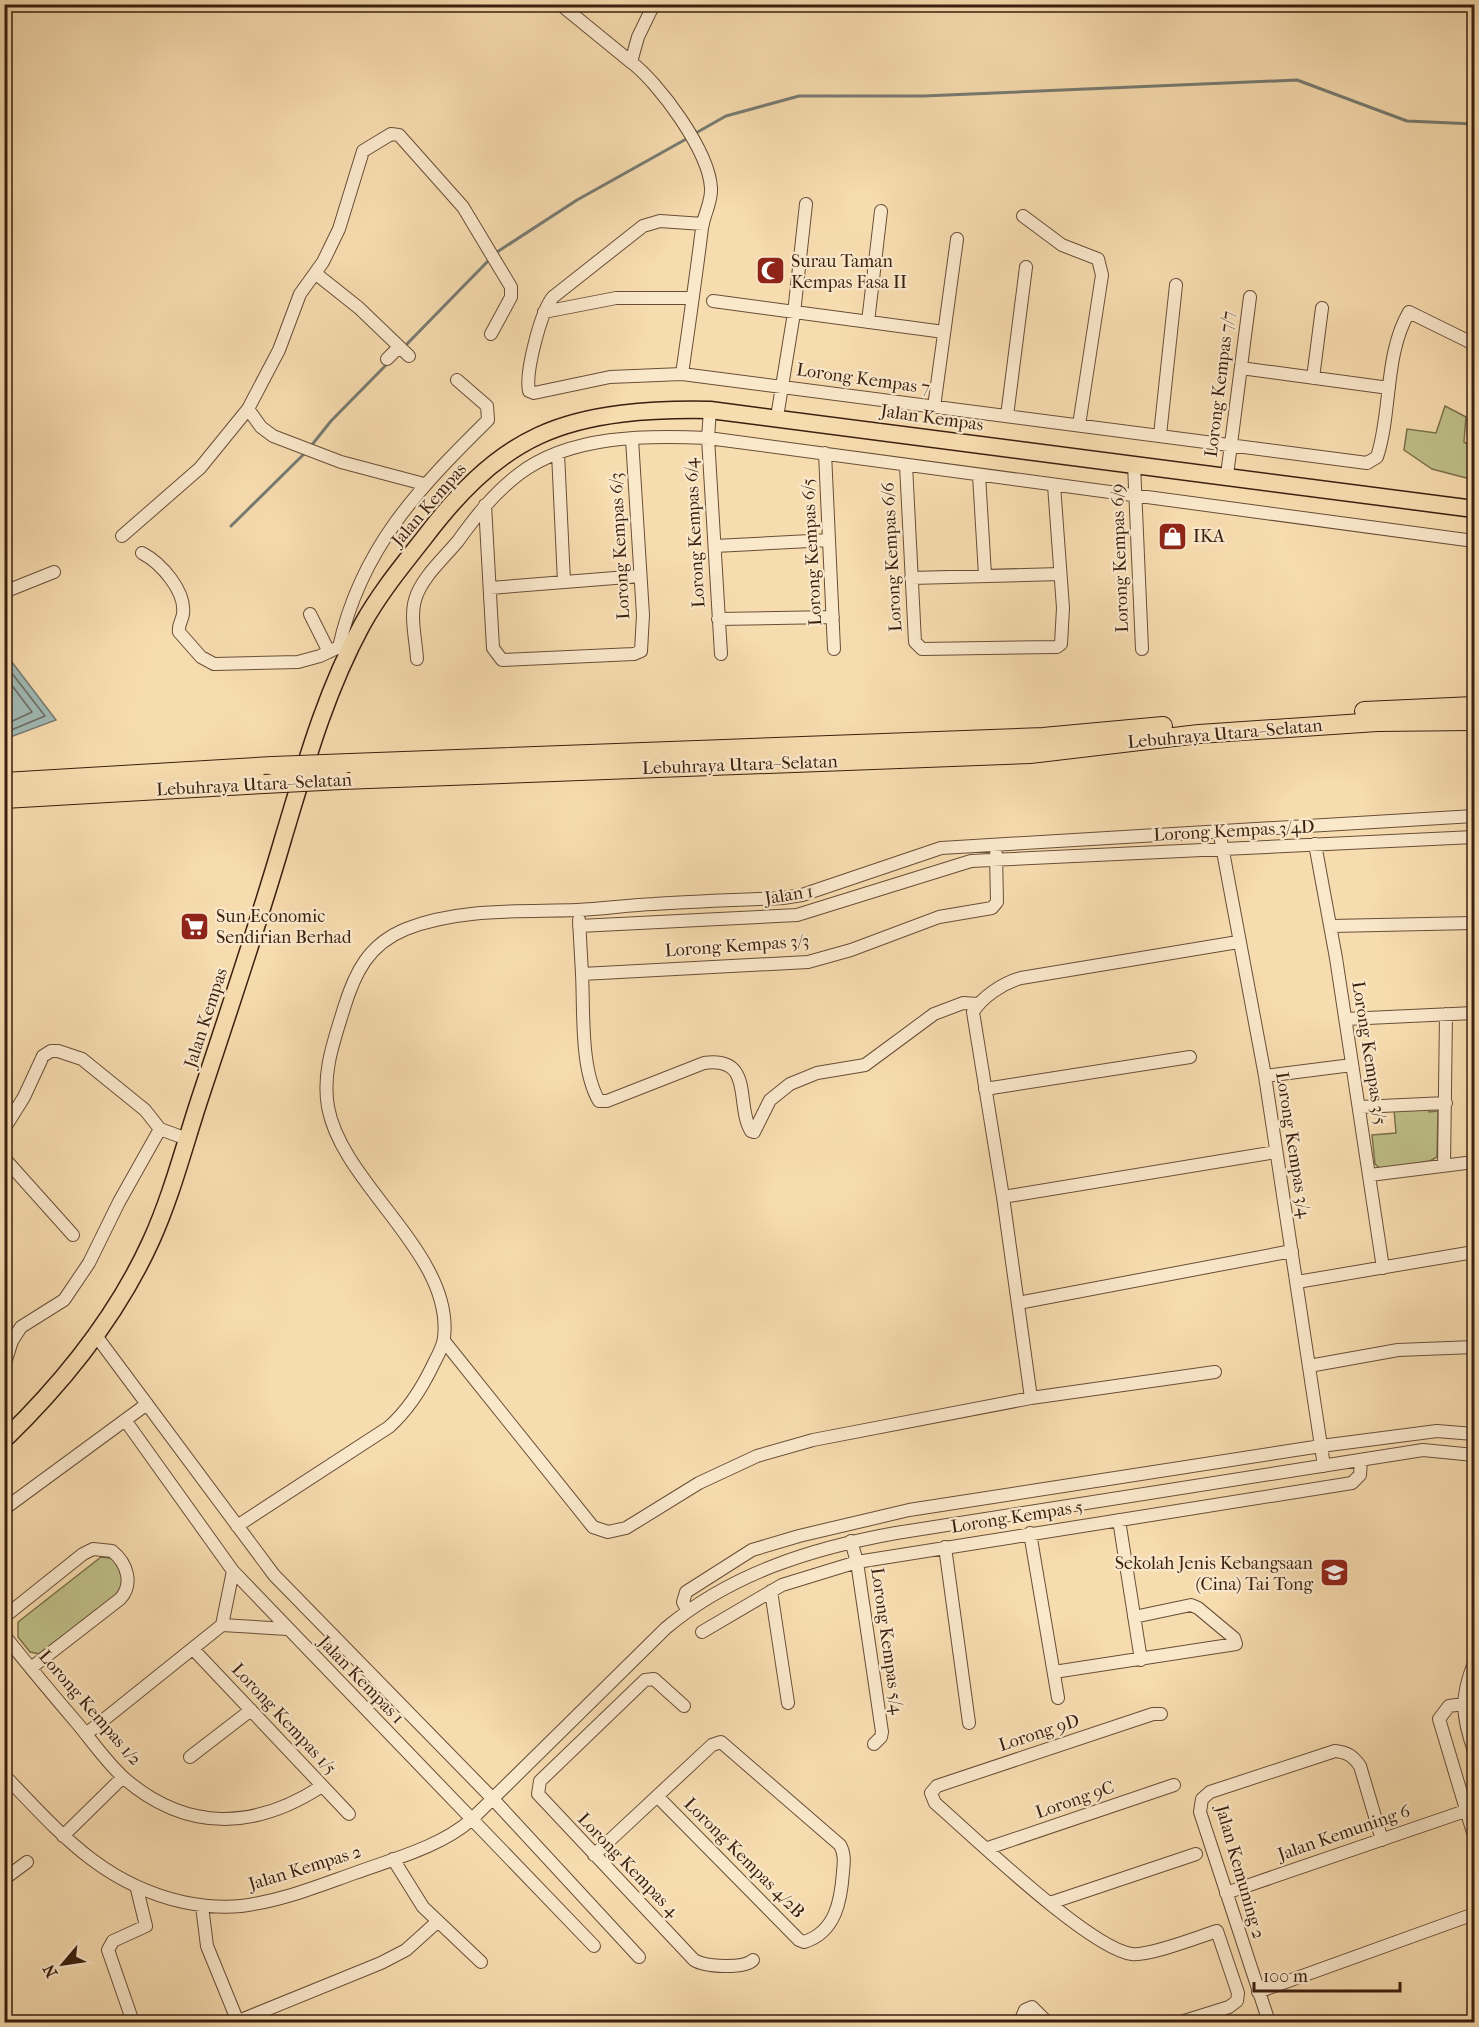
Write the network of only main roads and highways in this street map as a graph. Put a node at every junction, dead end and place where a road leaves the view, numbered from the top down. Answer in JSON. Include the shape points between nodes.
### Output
{"nodes":[{"id":1,"x":1474,"y":510,"type":"edge"},
{"id":2,"x":1474,"y":706,"type":"edge"},
{"id":3,"x":1474,"y":721,"type":"edge"},
{"id":4,"x":346,"y":771,"type":"junction"},
{"id":5,"x":4,"y":782,"type":"edge"},
{"id":6,"x":4,"y":799,"type":"edge"},
{"id":7,"x":4,"y":1440,"type":"edge"}],
"edges":[{"from":1,"to":7,"type":"main road","name":"Jalan Kempas","via":[[710,410],[649,411],[604,417],[567,425],[517,447],[476,480],[433,526],[339,650],[268,891],[152,1240],[97,1337],[45,1401]]},
{"from":2,"to":4,"type":"highway","name":"Lebuhraya Utara–Selatan","via":[[1372,710],[1043,737]]},
{"from":3,"to":4,"type":"highway","name":"Lebuhraya Utara–Selatan","via":[[1377,722],[1211,733],[1030,754]]},
{"from":4,"to":5,"type":"highway","name":"Lebuhraya Utara–Selatan","bridge":true,"via":[[273,766]]},
{"from":4,"to":6,"type":"highway","name":"Lebuhraya Utara–Selatan","bridge":true,"via":[[264,784]]}]}
